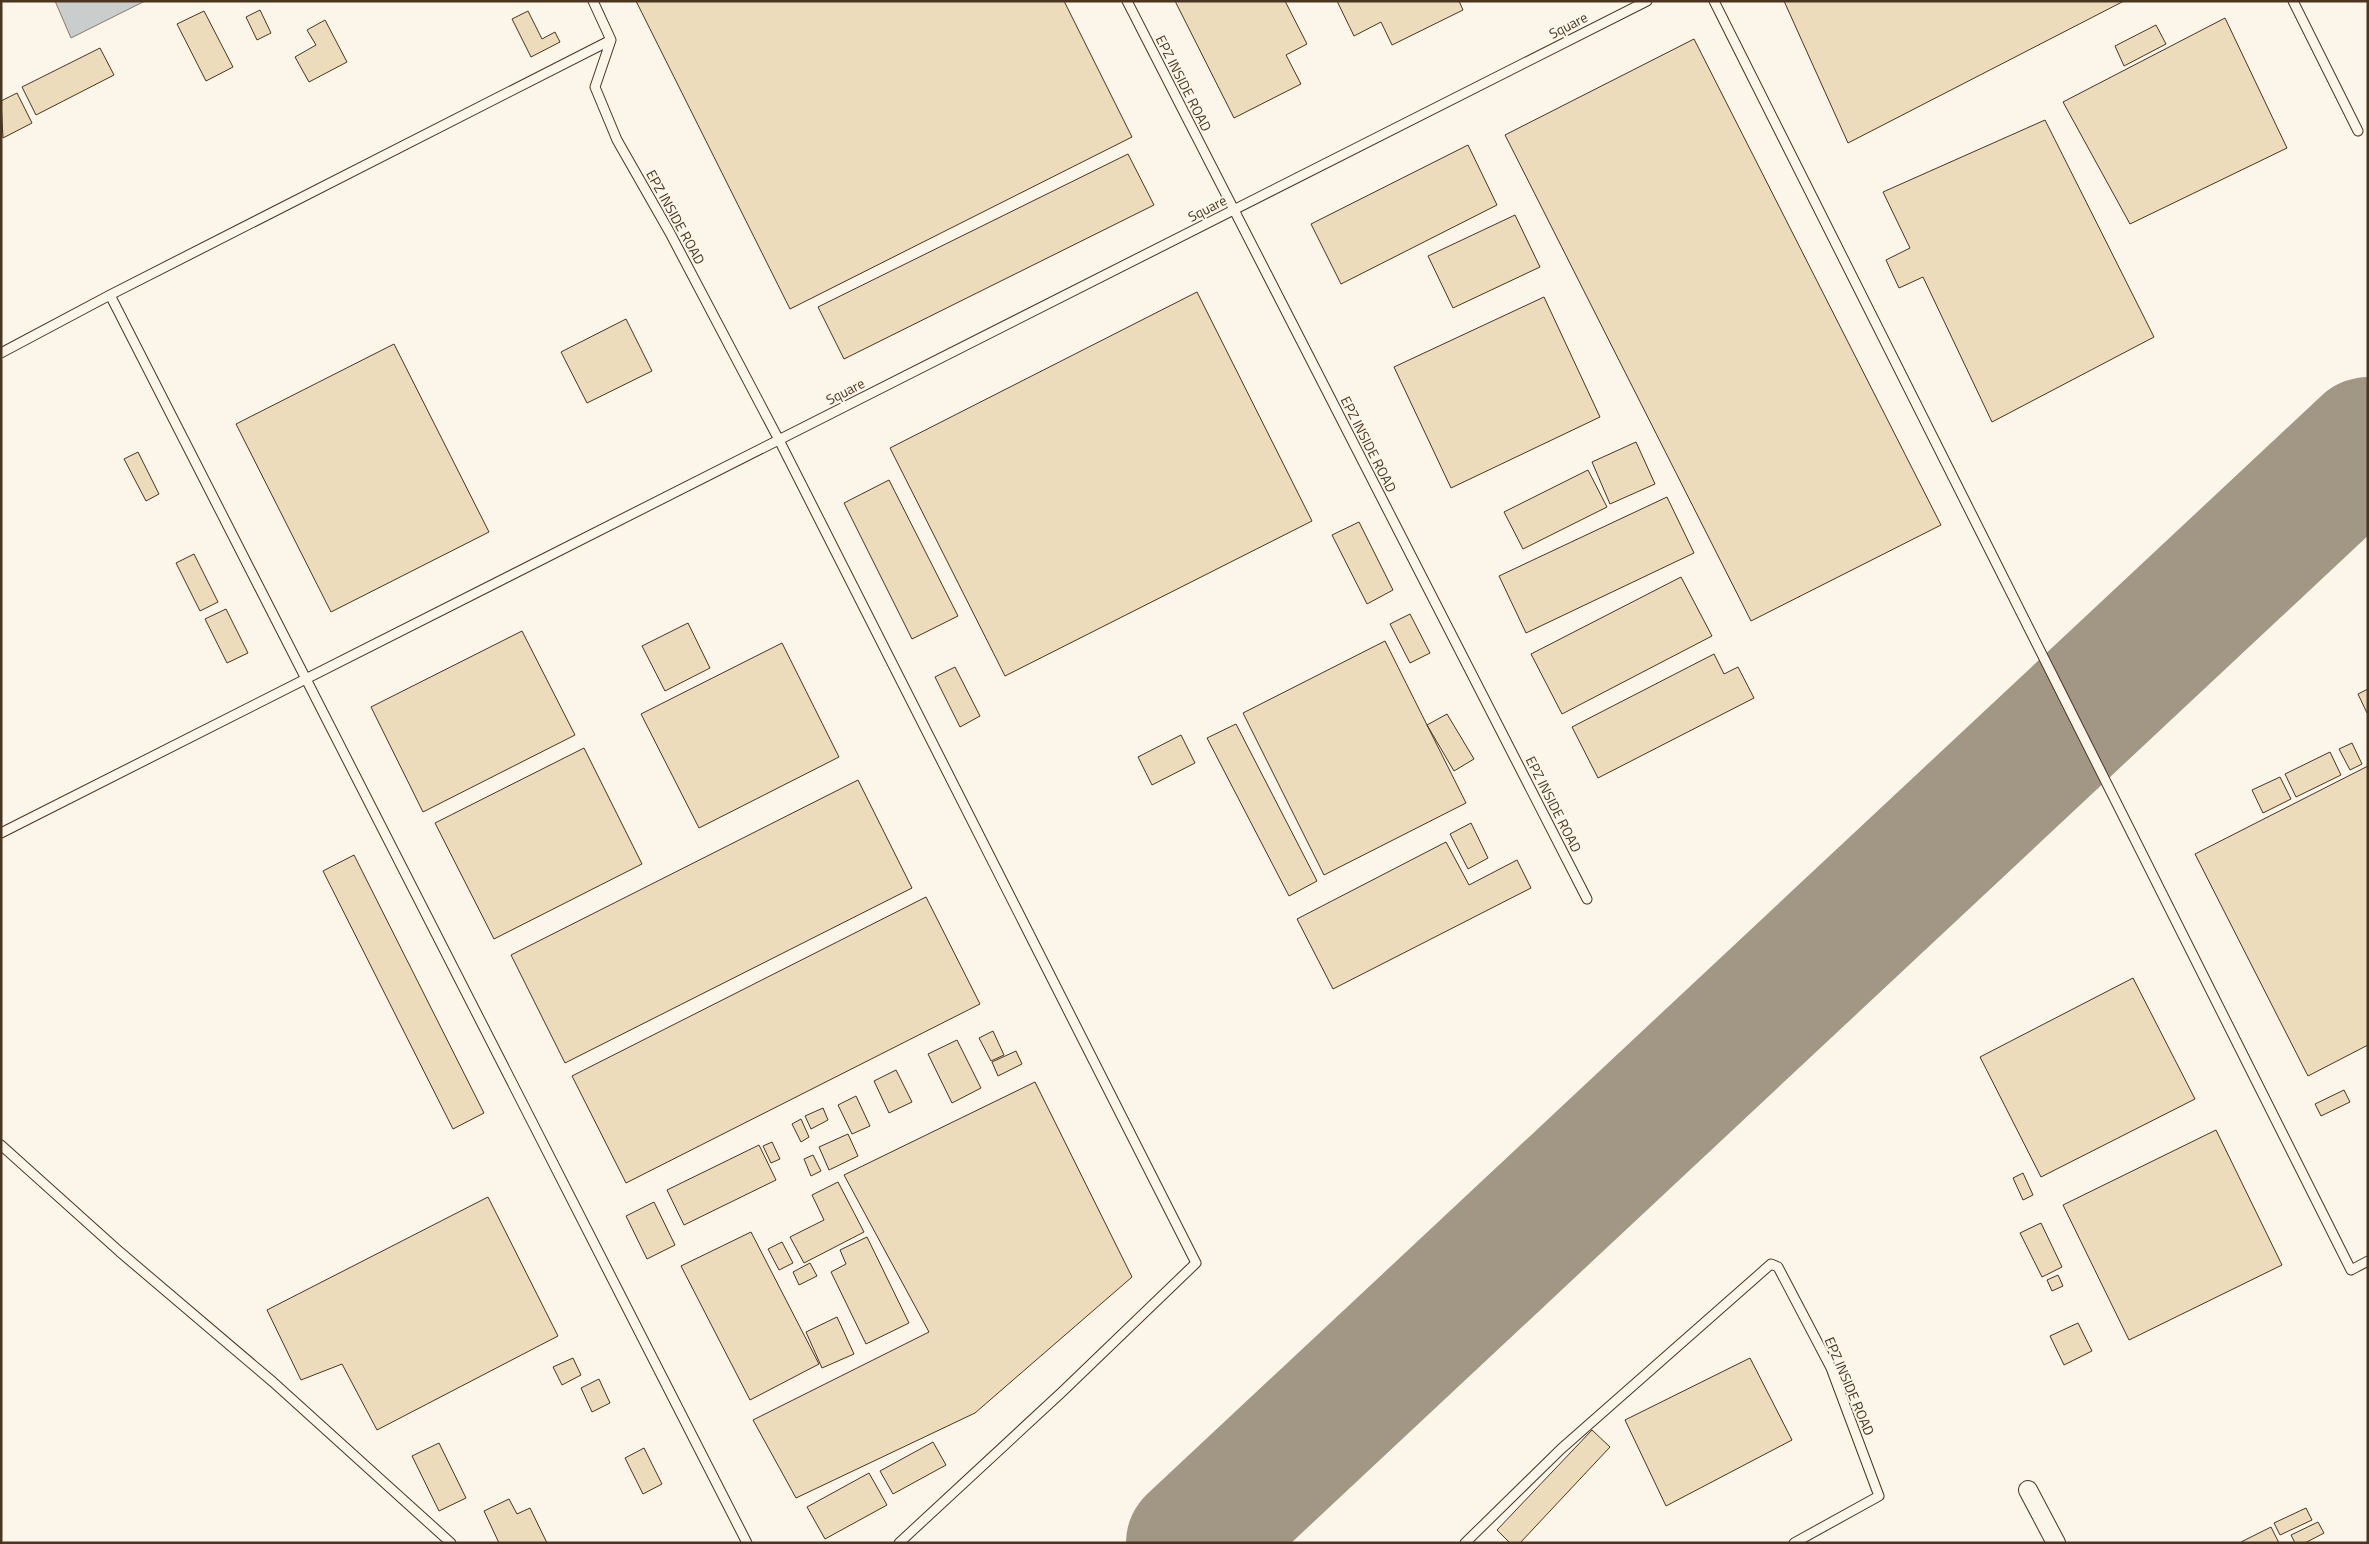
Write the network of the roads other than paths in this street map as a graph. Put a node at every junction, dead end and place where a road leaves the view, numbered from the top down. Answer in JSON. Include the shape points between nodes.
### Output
{"nodes":[{"id":1,"x":594,"y":1,"type":"edge"},
{"id":2,"x":1127,"y":1,"type":"edge"},
{"id":3,"x":1647,"y":1,"type":"edge"},
{"id":4,"x":1714,"y":1,"type":"edge"},
{"id":5,"x":2293,"y":1,"type":"edge"},
{"id":6,"x":611,"y":40,"type":"junction"},
{"id":7,"x":2358,"y":132,"type":"dead end"},
{"id":8,"x":1234,"y":210,"type":"junction"},
{"id":9,"x":110,"y":295,"type":"junction"},
{"id":10,"x":1,"y":353,"type":"edge"},
{"id":11,"x":779,"y":440,"type":"junction"},
{"id":12,"x":306,"y":679,"type":"junction"},
{"id":13,"x":1,"y":833,"type":"edge"},
{"id":14,"x":1586,"y":899,"type":"dead end"},
{"id":15,"x":1,"y":1145,"type":"edge"},
{"id":16,"x":2368,"y":1261,"type":"edge"},
{"id":17,"x":2028,"y":1490,"type":"dead end"},
{"id":18,"x":451,"y":1543,"type":"edge"},
{"id":19,"x":746,"y":1543,"type":"edge"},
{"id":20,"x":899,"y":1543,"type":"edge"},
{"id":21,"x":1465,"y":1543,"type":"edge"},
{"id":22,"x":1794,"y":1543,"type":"edge"},
{"id":23,"x":2056,"y":1543,"type":"edge"}],
"edges":[{"from":1,"to":6,"type":"lane"},
{"from":2,"to":8,"type":"lane","name":"EPZ INSIDE ROAD"},
{"from":3,"to":8,"type":"lane","name":"Square"},
{"from":4,"to":16,"type":"lane","via":[[2351,1270]]},
{"from":5,"to":7,"type":"lane"},
{"from":6,"to":9,"type":"lane"},
{"from":6,"to":11,"type":"lane","name":"EPZ INSIDE ROAD","via":[[595,87],[613,131]]},
{"from":8,"to":11,"type":"lane","name":"Square"},
{"from":8,"to":14,"type":"lane","name":"EPZ INSIDE ROAD"},
{"from":9,"to":10,"type":"lane"},
{"from":9,"to":12,"type":"lane"},
{"from":11,"to":12,"type":"lane","name":"Square"},
{"from":11,"to":20,"type":"lane","name":"EPZ INSIDE ROAD","via":[[1196,1263]]},
{"from":12,"to":13,"type":"lane","name":"Square"},
{"from":12,"to":19,"type":"lane"},
{"from":15,"to":18,"type":"lane","via":[[273,1382]]},
{"from":17,"to":23,"type":"street"},
{"from":21,"to":22,"type":"lane","name":"EPZ INSIDE ROAD","via":[[1561,1448],[1771,1264],[1778,1267],[1831,1368],[1879,1496]]}]}
